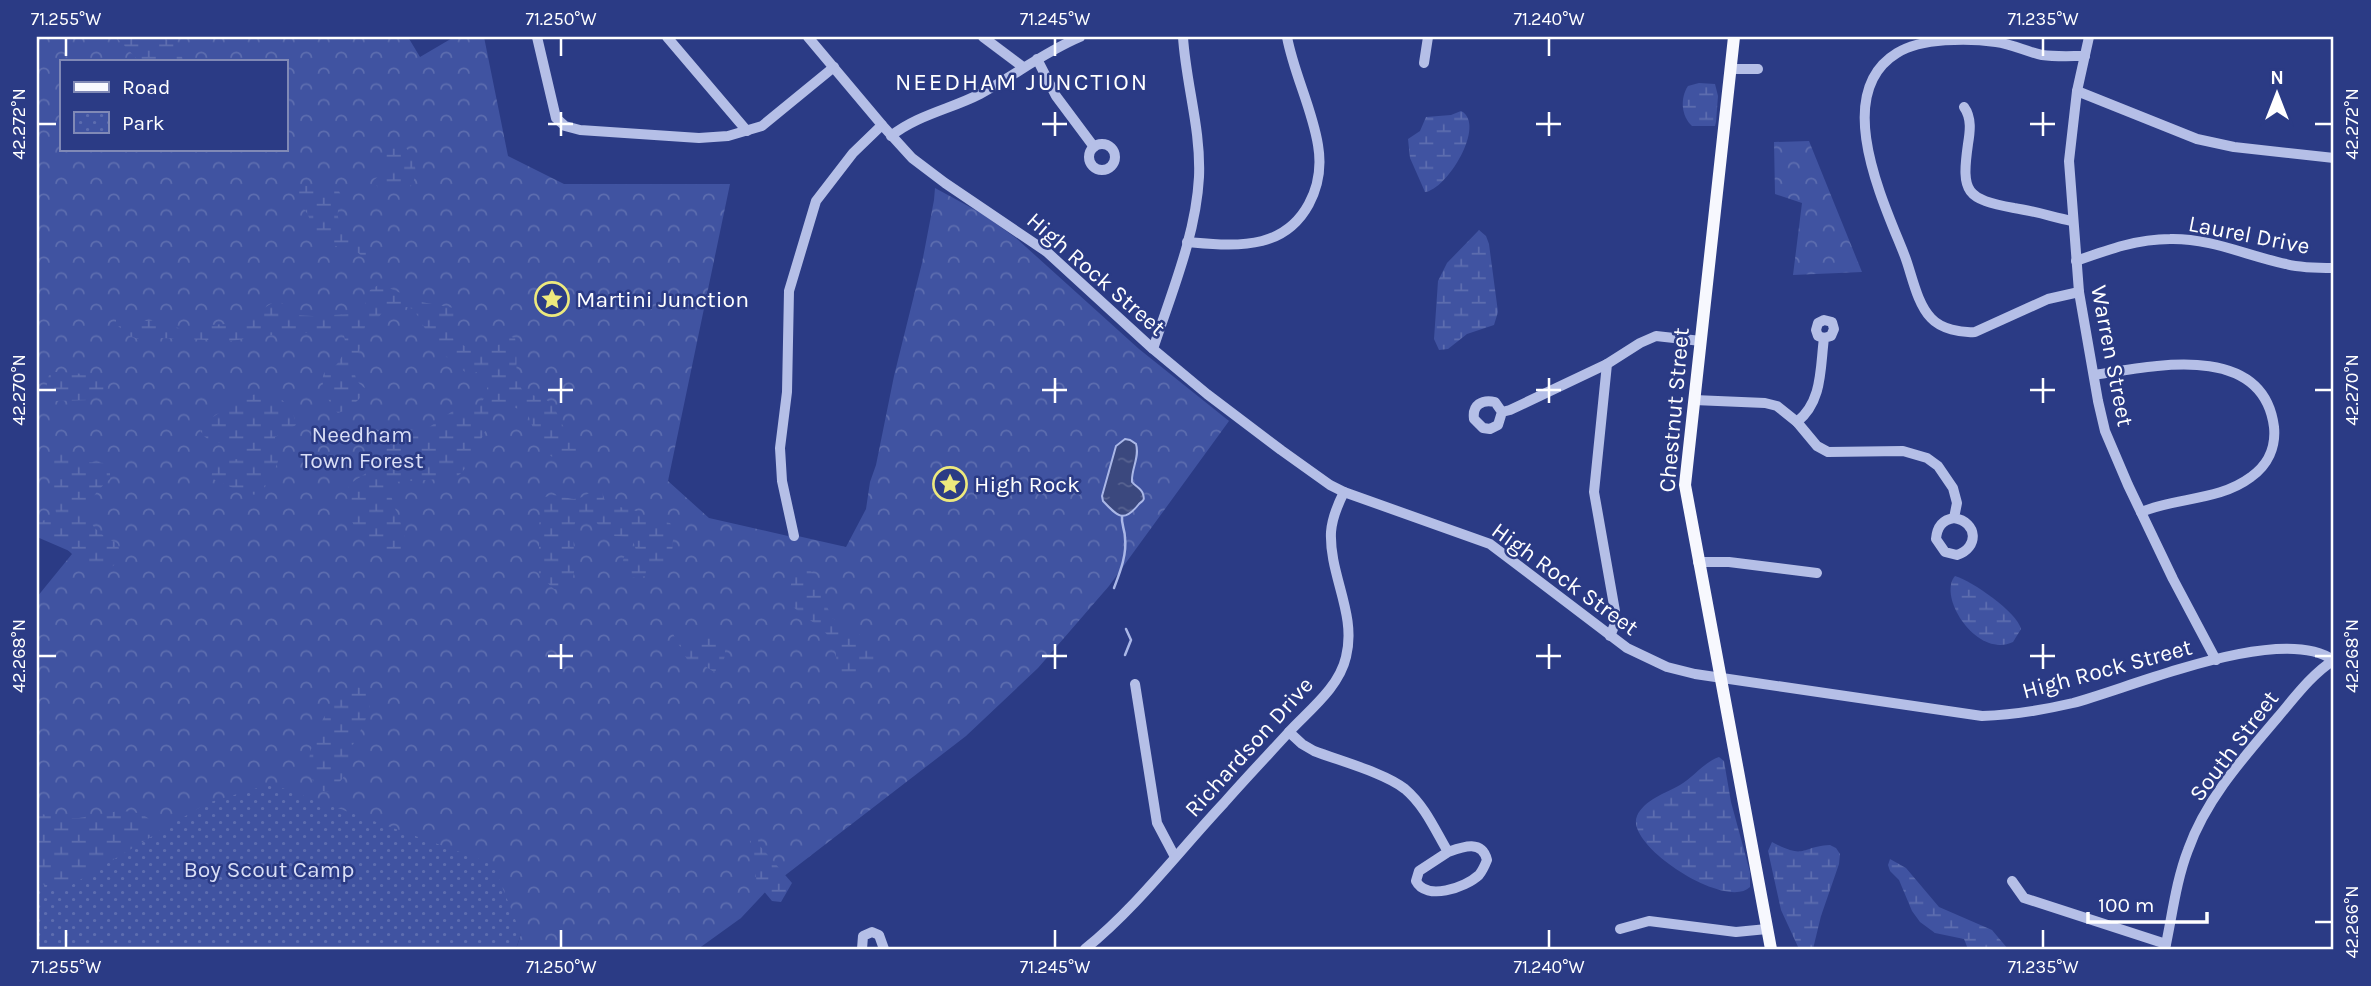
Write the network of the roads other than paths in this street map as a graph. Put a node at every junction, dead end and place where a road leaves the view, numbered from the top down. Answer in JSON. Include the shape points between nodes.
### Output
{"nodes":[{"id":1,"x":537,"y":37,"type":"edge"},
{"id":2,"x":667,"y":37,"type":"edge"},
{"id":3,"x":808,"y":37,"type":"edge"},
{"id":4,"x":983,"y":37,"type":"edge"},
{"id":5,"x":1080,"y":37,"type":"edge"},
{"id":6,"x":1183,"y":37,"type":"edge"},
{"id":7,"x":1287,"y":37,"type":"edge"},
{"id":8,"x":1428,"y":37,"type":"edge"},
{"id":9,"x":1734,"y":37,"type":"edge"},
{"id":10,"x":2089,"y":37,"type":"edge"},
{"id":11,"x":2085,"y":56,"type":"junction"},
{"id":12,"x":1037,"y":58,"type":"junction"},
{"id":13,"x":1423,"y":63,"type":"dead end"},
{"id":14,"x":834,"y":67,"type":"junction"},
{"id":15,"x":1023,"y":67,"type":"junction"},
{"id":16,"x":1731,"y":69,"type":"junction"},
{"id":17,"x":1758,"y":69,"type":"dead end"},
{"id":18,"x":2077,"y":91,"type":"junction"},
{"id":19,"x":1964,"y":107,"type":"dead end"},
{"id":20,"x":882,"y":125,"type":"junction"},
{"id":21,"x":747,"y":131,"type":"junction"},
{"id":22,"x":891,"y":136,"type":"junction"},
{"id":23,"x":1094,"y":147,"type":"dead end"},
{"id":24,"x":2334,"y":158,"type":"edge"},
{"id":25,"x":2072,"y":221,"type":"junction"},
{"id":26,"x":1187,"y":242,"type":"junction"},
{"id":27,"x":2076,"y":261,"type":"junction"},
{"id":28,"x":2334,"y":268,"type":"edge"},
{"id":29,"x":2078,"y":292,"type":"junction"},
{"id":30,"x":1824,"y":338,"type":"dead end"},
{"id":31,"x":1701,"y":341,"type":"junction"},
{"id":32,"x":1153,"y":349,"type":"junction"},
{"id":33,"x":1607,"y":364,"type":"junction"},
{"id":34,"x":2094,"y":375,"type":"junction"},
{"id":35,"x":1694,"y":400,"type":"junction"},
{"id":36,"x":1502,"y":412,"type":"dead end"},
{"id":37,"x":1797,"y":422,"type":"junction"},
{"id":38,"x":1344,"y":492,"type":"junction"},
{"id":39,"x":2141,"y":512,"type":"junction"},
{"id":40,"x":1954,"y":518,"type":"dead end"},
{"id":41,"x":794,"y":536,"type":"dead end"},
{"id":42,"x":1698,"y":562,"type":"junction"},
{"id":43,"x":1818,"y":573,"type":"dead end"},
{"id":44,"x":1610,"y":636,"type":"junction"},
{"id":45,"x":2216,"y":660,"type":"junction"},
{"id":46,"x":2334,"y":660,"type":"edge"},
{"id":47,"x":1719,"y":678,"type":"junction"},
{"id":48,"x":1136,"y":684,"type":"dead end"},
{"id":49,"x":1289,"y":732,"type":"junction"},
{"id":50,"x":1448,"y":852,"type":"junction"},
{"id":51,"x":1175,"y":857,"type":"junction"},
{"id":52,"x":2012,"y":881,"type":"dead end"},
{"id":53,"x":1620,"y":929,"type":"dead end"},
{"id":54,"x":1767,"y":929,"type":"junction"},
{"id":55,"x":2166,"y":947,"type":"edge"},
{"id":56,"x":862,"y":949,"type":"edge"},
{"id":57,"x":884,"y":949,"type":"edge"},
{"id":58,"x":1085,"y":949,"type":"edge"},
{"id":59,"x":1771,"y":949,"type":"edge"}],
"edges":[{"from":1,"to":21,"type":"street","via":[[550,99],[556,118],[565,126],[699,138]]},
{"from":2,"to":21,"type":"street"},
{"from":3,"to":14,"type":"street","name":"High Rock Street"},
{"from":4,"to":15,"type":"street"},
{"from":5,"to":12,"type":"street"},
{"from":6,"to":26,"type":"street","via":[[1199,161]]},
{"from":7,"to":26,"type":"street","via":[[1320,155],[1319,176],[1308,206],[1298,220],[1265,240]]},
{"from":8,"to":13,"type":"street"},
{"from":9,"to":16,"type":"main road","name":"Chestnut Street"},
{"from":10,"to":11,"type":"street","name":"Warren Street"},
{"from":11,"to":18,"type":"street","name":"Warren Street"},
{"from":11,"to":29,"type":"street","via":[[2043,55],[1970,39],[1932,42],[1897,52],[1875,72],[1867,91],[1866,128],[1877,187],[1919,297],[1933,321],[1975,332],[2048,299]]},
{"from":12,"to":15,"type":"street"},
{"from":12,"to":23,"type":"street","via":[[1056,96]]},
{"from":14,"to":20,"type":"street","name":"High Rock Street"},
{"from":14,"to":21,"type":"street","via":[[762,126]]},
{"from":15,"to":22,"type":"street","via":[[981,93],[909,123]]},
{"from":16,"to":17,"type":"street"},
{"from":16,"to":31,"type":"main road","name":"Chestnut Street"},
{"from":18,"to":24,"type":"street","via":[[2197,139]]},
{"from":18,"to":25,"type":"street","name":"Warren Street","via":[[2069,147]]},
{"from":19,"to":25,"type":"street","via":[[1970,122],[1966,159],[1970,191],[1993,205]]},
{"from":20,"to":22,"type":"street","name":"High Rock Street"},
{"from":20,"to":41,"type":"street","via":[[819,195],[789,291],[781,467]]},
{"from":22,"to":32,"type":"street","name":"High Rock Street","via":[[945,183],[1047,252]]},
{"from":25,"to":27,"type":"street","name":"Warren Street"},
{"from":26,"to":32,"type":"street"},
{"from":27,"to":28,"type":"street","name":"Laurel Drive","via":[[2140,241],[2172,239],[2285,264]]},
{"from":27,"to":29,"type":"street","name":"Warren Street"},
{"from":29,"to":34,"type":"street","name":"Warren Street"},
{"from":30,"to":37,"type":"street","via":[[1816,398]]},
{"from":31,"to":33,"type":"street","via":[[1656,336]]},
{"from":31,"to":35,"type":"main road","name":"Chestnut Street"},
{"from":32,"to":38,"type":"street","name":"High Rock Street","via":[[1268,441]]},
{"from":33,"to":36,"type":"street"},
{"from":33,"to":44,"type":"street","via":[[1594,492],[1615,611]]},
{"from":34,"to":39,"type":"street","name":"Warren Street","via":[[2105,431]]},
{"from":34,"to":39,"type":"street","via":[[2171,365],[2213,367],[2254,384],[2271,411],[2273,449],[2252,477],[2231,489]]},
{"from":35,"to":37,"type":"street","via":[[1772,404]]},
{"from":35,"to":42,"type":"main road","name":"Chestnut Street","via":[[1685,485]]},
{"from":37,"to":40,"type":"street","via":[[1828,452],[1903,451],[1927,458],[1953,488]]},
{"from":38,"to":44,"type":"street","name":"High Rock Street","via":[[1490,544]]},
{"from":38,"to":49,"type":"street","name":"Richardson Drive","via":[[1331,529],[1331,547],[1348,619],[1346,659],[1322,698]]},
{"from":39,"to":45,"type":"street","name":"Warren Street"},
{"from":42,"to":43,"type":"street"},
{"from":42,"to":47,"type":"main road","name":"Chestnut Street"},
{"from":44,"to":47,"type":"street","name":"High Rock Street","via":[[1667,667]]},
{"from":45,"to":46,"type":"street","name":"High Rock Street","via":[[2281,648],[2315,651]]},
{"from":45,"to":47,"type":"street","name":"High Rock Street","via":[[2071,703],[1993,715]]},
{"from":46,"to":55,"type":"street","name":"South Street","via":[[2304,687],[2222,786],[2184,860]]},
{"from":47,"to":54,"type":"main road","name":"Chestnut Street"},
{"from":48,"to":51,"type":"street","via":[[1157,823]]},
{"from":49,"to":50,"type":"street","via":[[1314,751],[1403,788],[1433,824]]},
{"from":49,"to":51,"type":"street","name":"Richardson Drive"},
{"from":50,"to":50,"type":"street","via":[[1419,871],[1416,881],[1421,888],[1443,890],[1466,882],[1480,873],[1487,860],[1480,848],[1471,845]]},
{"from":51,"to":58,"type":"street","name":"Richardson Drive"},
{"from":52,"to":55,"type":"street","via":[[2024,898]]},
{"from":53,"to":54,"type":"street","via":[[1649,921],[1736,932]]},
{"from":54,"to":59,"type":"main road","name":"Chestnut Street"},
{"from":56,"to":57,"type":"street","via":[[863,936],[872,932],[879,935]]}]}
